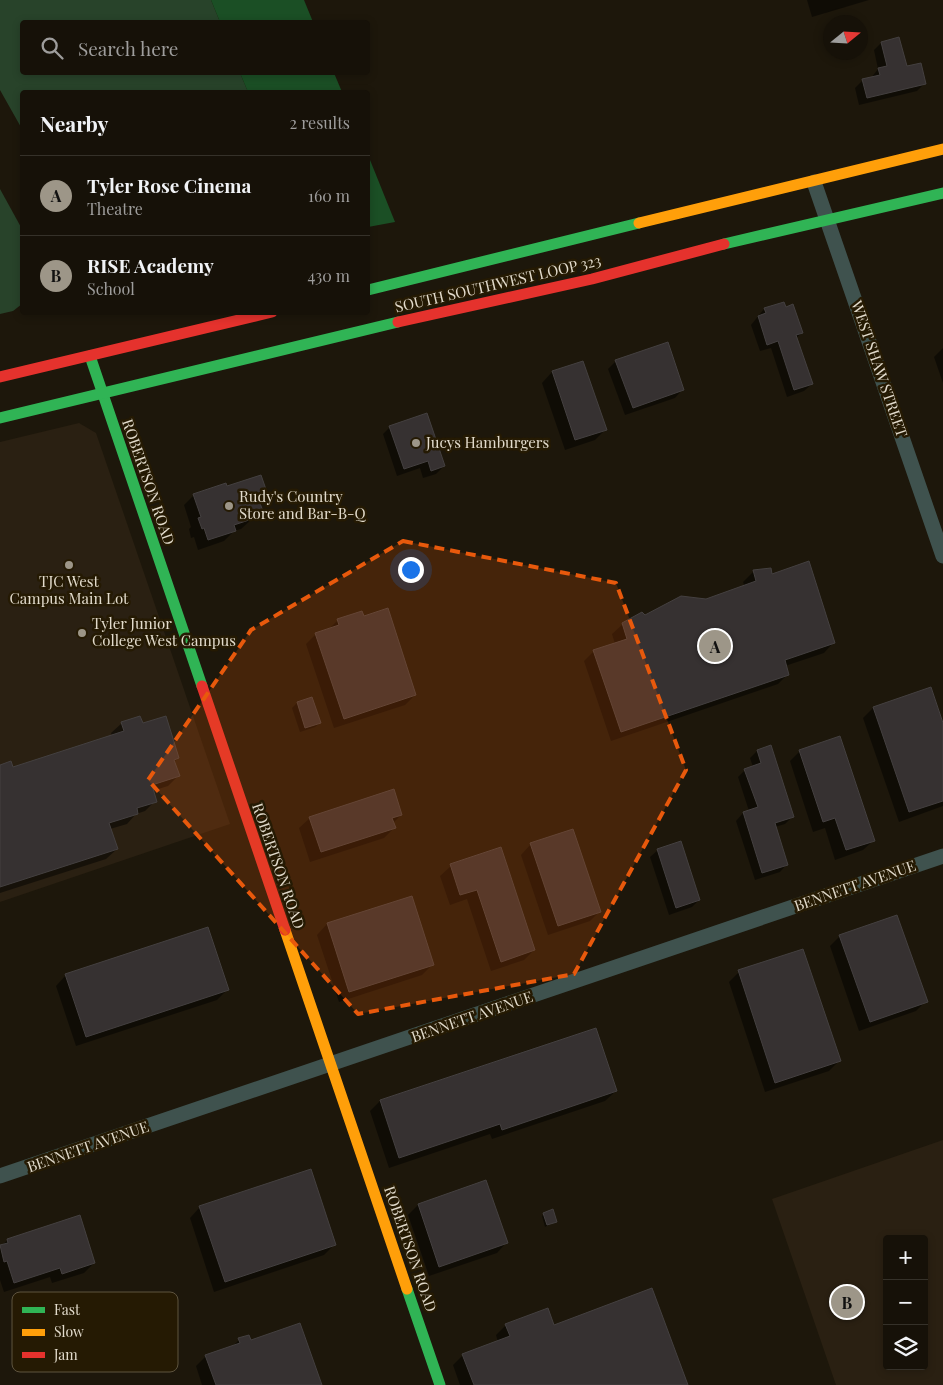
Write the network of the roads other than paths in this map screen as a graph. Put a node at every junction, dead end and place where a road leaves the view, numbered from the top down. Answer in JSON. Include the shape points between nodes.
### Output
{"nodes":[{"id":1,"x":943,"y":150,"type":"edge"},
{"id":2,"x":814,"y":182,"type":"junction"},
{"id":3,"x":943,"y":193,"type":"edge"},
{"id":4,"x":827,"y":219,"type":"junction"},
{"id":5,"x":370,"y":290,"type":"edge"},
{"id":6,"x":260,"y":315,"type":"edge"},
{"id":7,"x":90,"y":356,"type":"junction"},
{"id":8,"x":0,"y":377,"type":"edge"},
{"id":9,"x":102,"y":393,"type":"junction"},
{"id":10,"x":0,"y":418,"type":"edge"},
{"id":11,"x":943,"y":555,"type":"edge"},
{"id":12,"x":943,"y":856,"type":"edge"},
{"id":13,"x":330,"y":1065,"type":"junction"},
{"id":14,"x":0,"y":1176,"type":"edge"},
{"id":15,"x":440,"y":1385,"type":"edge"}],
"edges":[{"from":1,"to":2,"type":"main road","name":"SOUTH SOUTHWEST LOOP 323"},
{"from":2,"to":4,"type":"street","name":"WEST SHAW STREET"},
{"from":2,"to":5,"type":"main road","name":"SOUTH SOUTHWEST LOOP 323"},
{"from":3,"to":4,"type":"main road","name":"SOUTH SOUTHWEST LOOP 323"},
{"from":4,"to":9,"type":"main road","name":"SOUTH SOUTHWEST LOOP 323","via":[[592,279],[450,309]]},
{"from":4,"to":11,"type":"street","name":"WEST SHAW STREET"},
{"from":6,"to":7,"type":"main road"},
{"from":7,"to":8,"type":"main road"},
{"from":7,"to":9,"type":"main road","name":"ROBERTSON ROAD"},
{"from":9,"to":10,"type":"main road","name":"SOUTH SOUTHWEST LOOP 323"},
{"from":9,"to":13,"type":"main road","name":"ROBERTSON ROAD"},
{"from":12,"to":13,"type":"street","name":"BENNETT AVENUE"},
{"from":13,"to":14,"type":"street","name":"BENNETT AVENUE"},
{"from":13,"to":15,"type":"main road","name":"ROBERTSON ROAD"}]}
